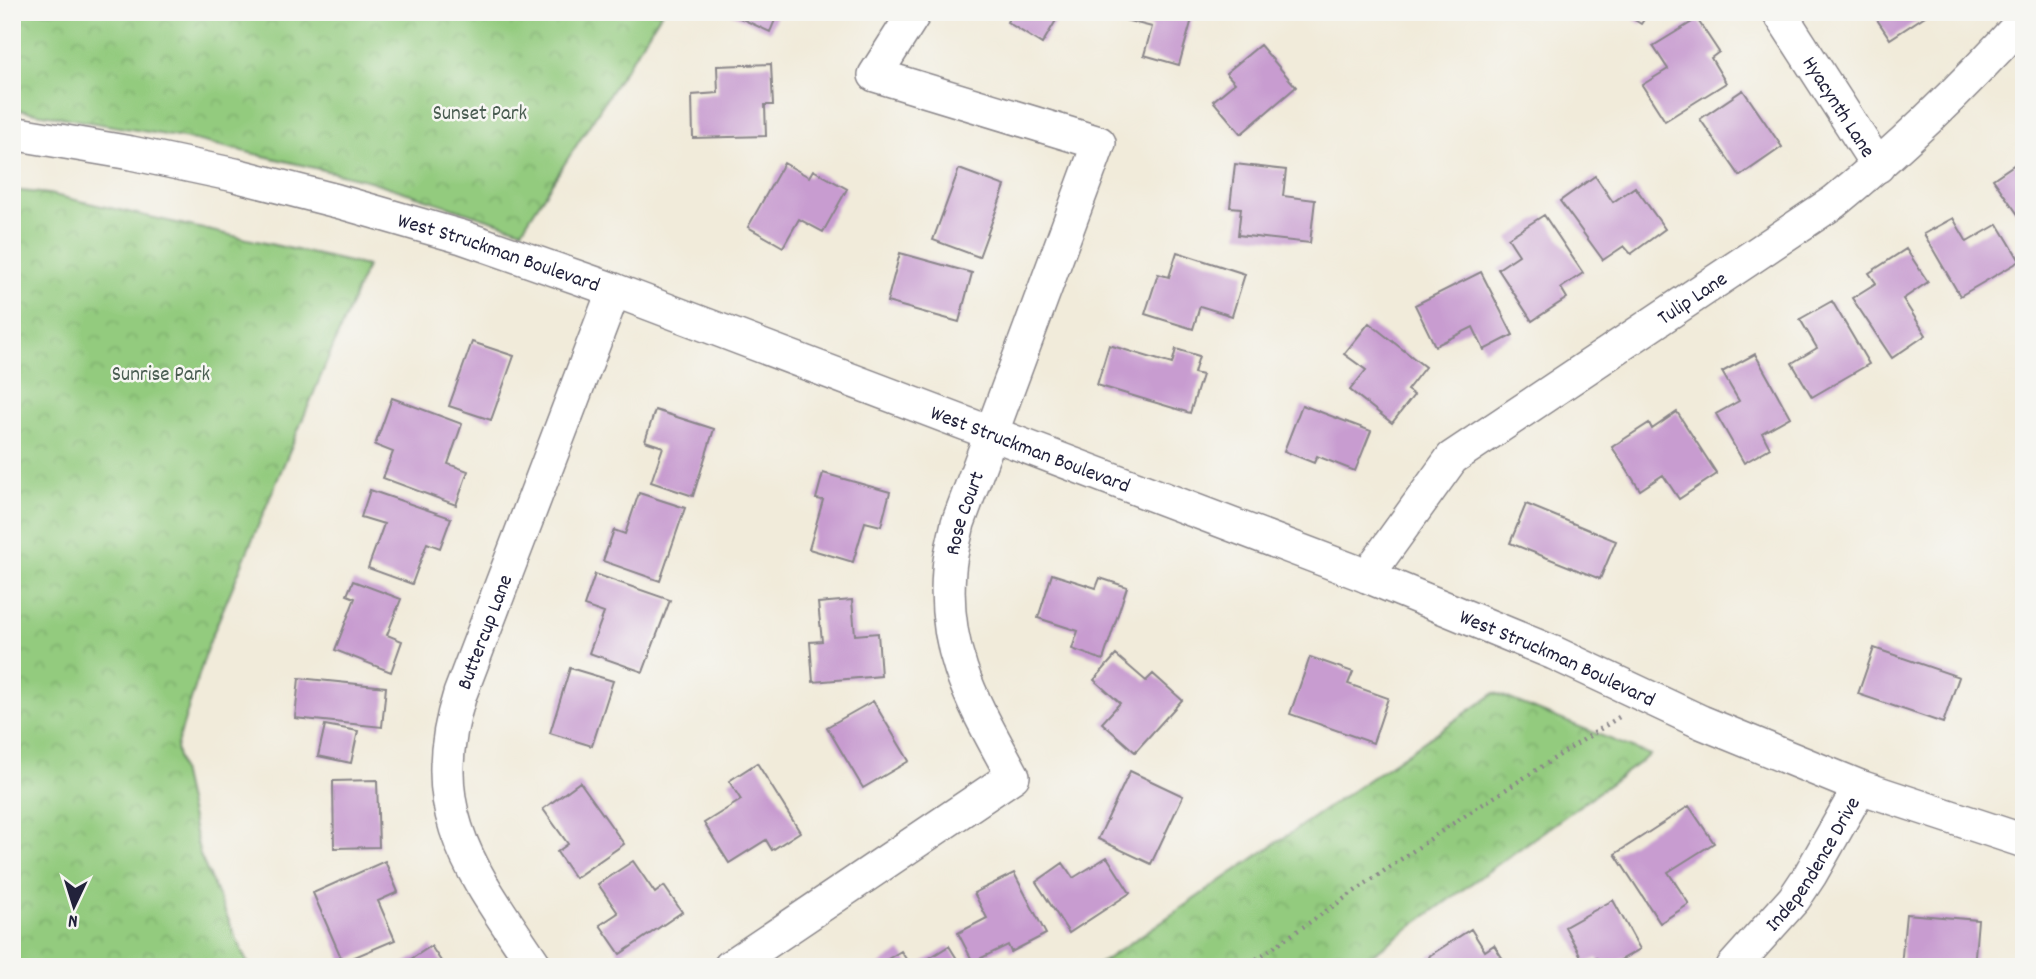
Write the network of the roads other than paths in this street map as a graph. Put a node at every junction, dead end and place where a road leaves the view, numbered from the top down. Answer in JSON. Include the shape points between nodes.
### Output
{"nodes":[{"id":1,"x":915,"y":12,"type":"edge"},
{"id":2,"x":1779,"y":12,"type":"edge"},
{"id":3,"x":2024,"y":20,"type":"edge"},
{"id":4,"x":12,"y":133,"type":"edge"},
{"id":5,"x":1878,"y":166,"type":"junction"},
{"id":6,"x":614,"y":290,"type":"junction"},
{"id":7,"x":991,"y":433,"type":"junction"},
{"id":8,"x":1367,"y":576,"type":"junction"},
{"id":9,"x":1860,"y":787,"type":"junction"},
{"id":10,"x":2024,"y":841,"type":"edge"},
{"id":11,"x":536,"y":967,"type":"edge"},
{"id":12,"x":730,"y":967,"type":"edge"},
{"id":13,"x":1733,"y":967,"type":"edge"}],
"edges":[{"from":1,"to":7,"type":"street","name":"Rose Court","via":[[875,75],[1099,143]]},
{"from":2,"to":5,"type":"street","name":"Hyacynth Lane"},
{"from":3,"to":5,"type":"street","name":"Tulip Lane"},
{"from":4,"to":6,"type":"street","name":"West Struckman Boulevard","via":[[131,153],[337,201],[462,237]]},
{"from":5,"to":8,"type":"street","name":"Tulip Lane","via":[[1834,202],[1452,458]]},
{"from":6,"to":7,"type":"street","name":"West Struckman Boulevard"},
{"from":6,"to":11,"type":"street","name":"Buttercup Lane","via":[[460,694],[446,761],[449,808],[463,849]]},
{"from":7,"to":8,"type":"street","name":"West Struckman Boulevard"},
{"from":7,"to":12,"type":"street","name":"Rose Court","via":[[958,523],[948,598],[954,652],[971,697],[1013,776]]},
{"from":8,"to":9,"type":"street","name":"West Struckman Boulevard"},
{"from":9,"to":10,"type":"street","name":"West Struckman Boulevard"},
{"from":9,"to":13,"type":"street","name":"Independence Drive","via":[[1794,899]]}]}
